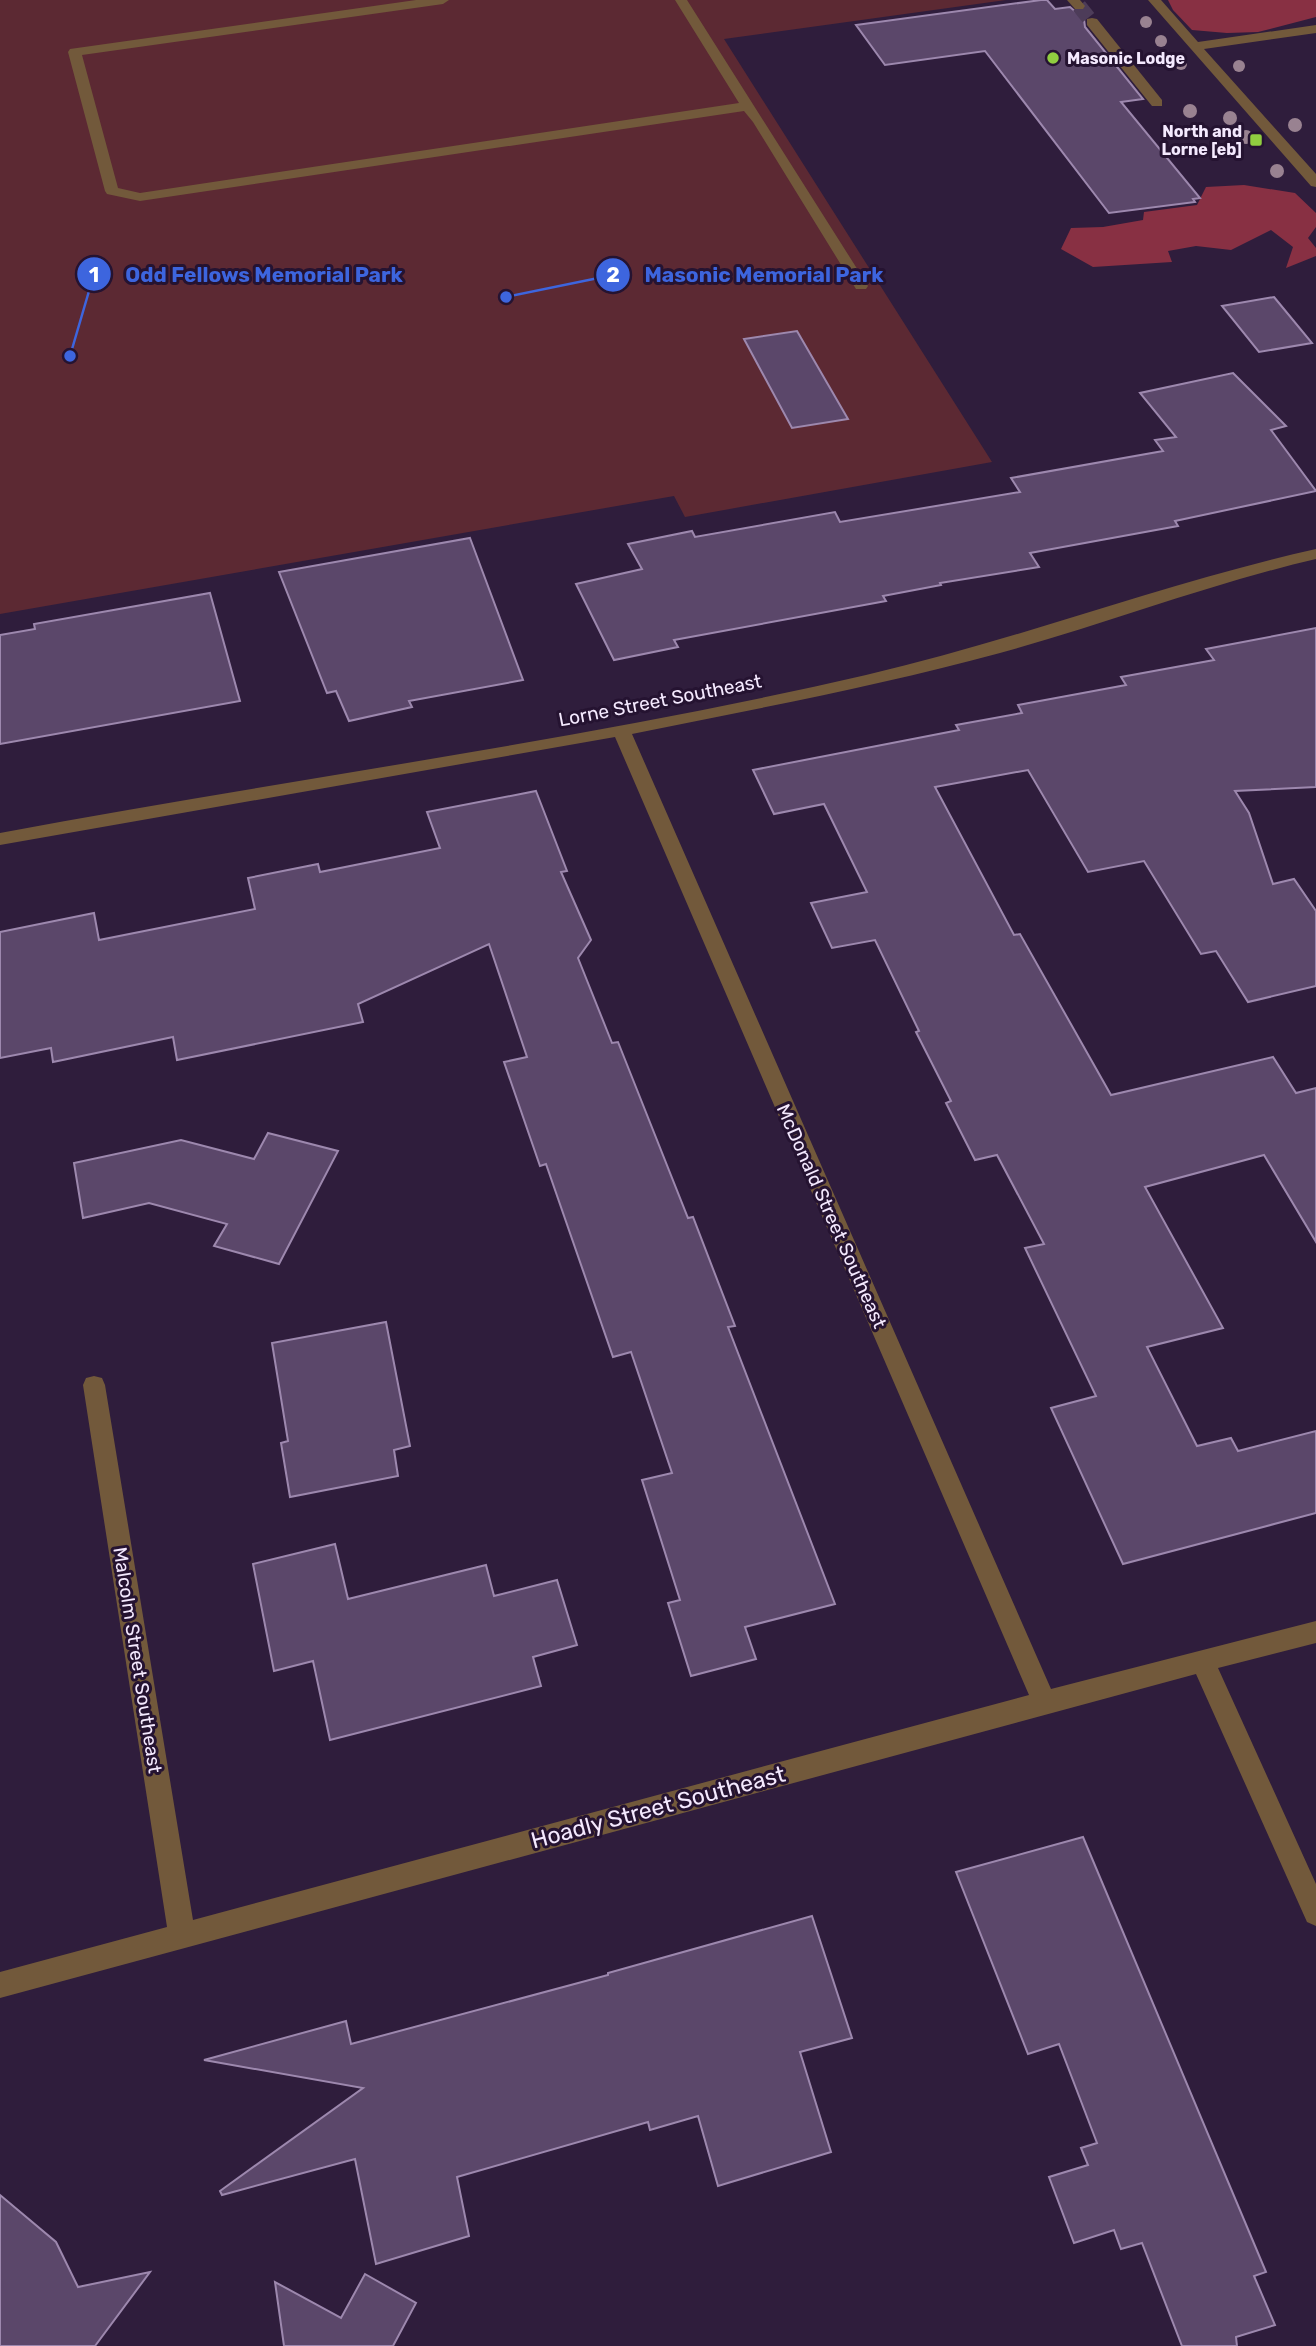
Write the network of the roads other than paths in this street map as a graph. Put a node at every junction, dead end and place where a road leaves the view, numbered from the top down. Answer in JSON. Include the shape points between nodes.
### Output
{"nodes":[{"id":1,"x":443,"y":0,"type":"edge"},
{"id":2,"x":681,"y":0,"type":"edge"},
{"id":3,"x":1154,"y":0,"type":"edge"},
{"id":4,"x":1092,"y":22,"type":"tunnel mouth"},
{"id":5,"x":1316,"y":29,"type":"edge"},
{"id":6,"x":1196,"y":46,"type":"junction"},
{"id":7,"x":1157,"y":103,"type":"dead end"},
{"id":8,"x":747,"y":106,"type":"junction"},
{"id":9,"x":1316,"y":183,"type":"edge"},
{"id":10,"x":861,"y":286,"type":"dead end"},
{"id":11,"x":1316,"y":554,"type":"edge"},
{"id":12,"x":621,"y":730,"type":"junction"},
{"id":13,"x":0,"y":839,"type":"edge"},
{"id":14,"x":94,"y":1385,"type":"dead end"},
{"id":15,"x":1316,"y":1632,"type":"edge"},
{"id":16,"x":1203,"y":1662,"type":"junction"},
{"id":17,"x":1044,"y":1702,"type":"junction"},
{"id":18,"x":1316,"y":1913,"type":"edge"},
{"id":19,"x":182,"y":1936,"type":"junction"},
{"id":20,"x":0,"y":1985,"type":"edge"}],
"edges":[{"from":1,"to":8,"type":"street","via":[[75,52],[112,191],[140,197]]},
{"from":2,"to":8,"type":"street"},
{"from":3,"to":6,"type":"street"},
{"from":4,"to":7,"type":"street"},
{"from":5,"to":6,"type":"street"},
{"from":6,"to":9,"type":"street"},
{"from":8,"to":10,"type":"street"},
{"from":11,"to":12,"type":"street","name":"Lorne Street Southeast","via":[[1250,569],[984,652]]},
{"from":12,"to":13,"type":"street","name":"Lorne Street Southeast"},
{"from":12,"to":17,"type":"street","name":"McDonald Street Southeast"},
{"from":14,"to":19,"type":"street","name":"Malcolm Street Southeast"},
{"from":15,"to":16,"type":"street","name":"Hoadly Street Southeast"},
{"from":16,"to":17,"type":"street","name":"Hoadly Street Southeast"},
{"from":16,"to":18,"type":"street"},
{"from":17,"to":19,"type":"street","name":"Hoadly Street Southeast"},
{"from":19,"to":20,"type":"street","name":"Hoadly Street Southeast"}]}
